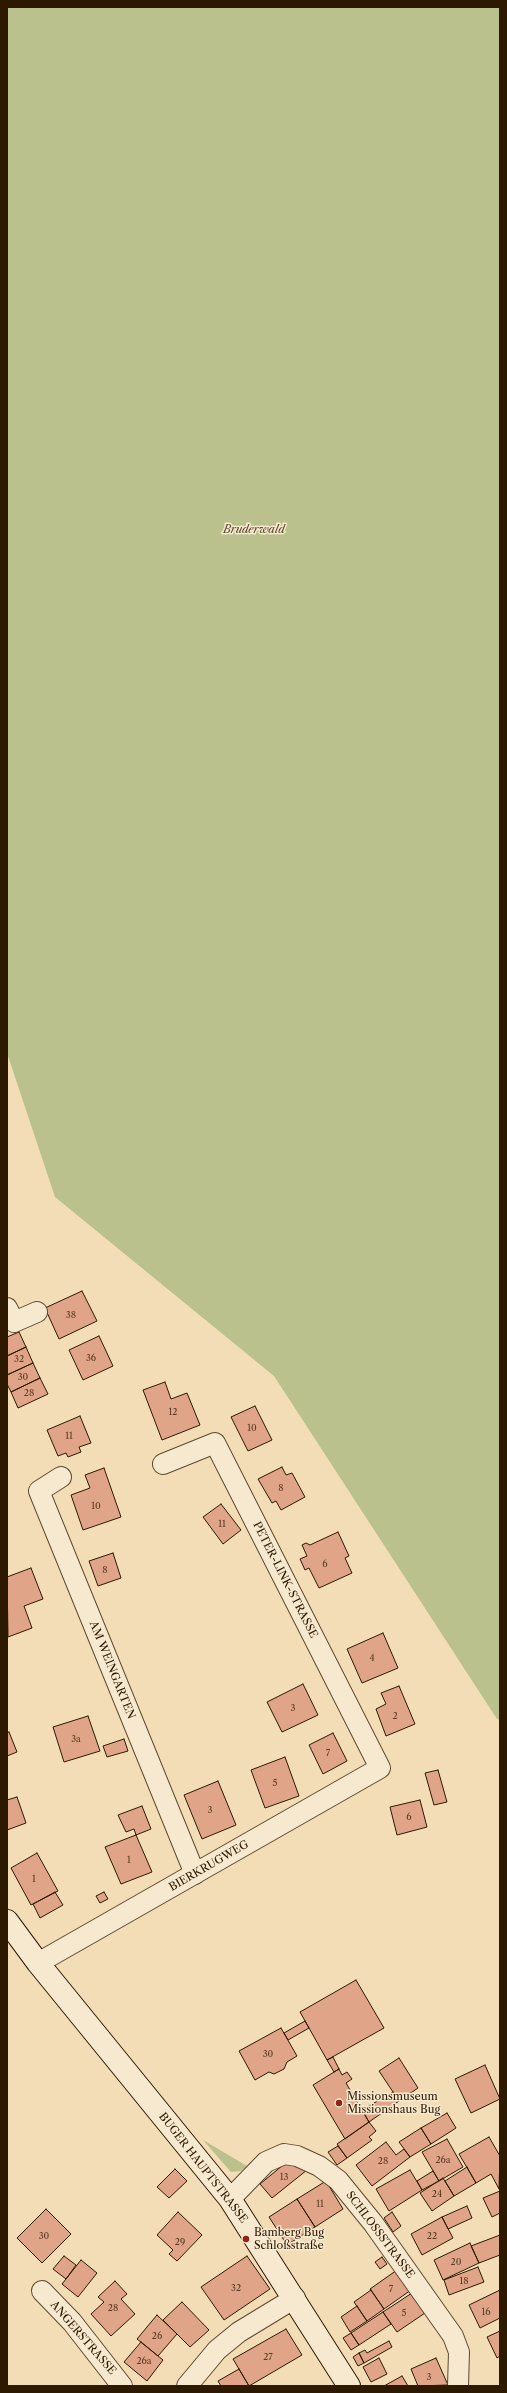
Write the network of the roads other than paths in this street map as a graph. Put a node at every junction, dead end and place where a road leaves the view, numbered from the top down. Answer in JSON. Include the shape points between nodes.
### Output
{"nodes":[{"id":1,"x":7,"y":1308,"type":"edge"},
{"id":2,"x":37,"y":1312,"type":"dead end"},
{"id":3,"x":163,"y":1464,"type":"dead end"},
{"id":4,"x":61,"y":1476,"type":"dead end"},
{"id":5,"x":380,"y":1768,"type":"joint"},
{"id":6,"x":195,"y":1874,"type":"junction"},
{"id":7,"x":7,"y":1921,"type":"edge"},
{"id":8,"x":38,"y":1963,"type":"junction"},
{"id":9,"x":230,"y":2199,"type":"junction"},
{"id":10,"x":42,"y":2291,"type":"dead end"},
{"id":11,"x":295,"y":2298,"type":"junction"},
{"id":12,"x":459,"y":2378,"type":"edge"},
{"id":13,"x":122,"y":2386,"type":"edge"},
{"id":14,"x":187,"y":2386,"type":"edge"},
{"id":15,"x":349,"y":2386,"type":"edge"}],
"edges":[{"from":1,"to":2,"type":"street","via":[[14,1322]]},
{"from":3,"to":5,"type":"street","name":"PETER-LINK-STRASSE","via":[[215,1443]]},
{"from":4,"to":6,"type":"street","name":"AM WEINGARTEN","via":[[39,1491]]},
{"from":5,"to":6,"type":"street","name":"BIERKRUGWEG"},
{"from":6,"to":8,"type":"street","name":"BIERKRUGWEG"},
{"from":7,"to":8,"type":"street","name":"BUGER HAUPTSTRASSE"},
{"from":8,"to":9,"type":"street","name":"BUGER HAUPTSTRASSE"},
{"from":9,"to":11,"type":"street","name":"BUGER HAUPTSTRASSE"},
{"from":9,"to":12,"type":"street","name":"SCHLOSSSTRASSE","via":[[266,2162],[284,2154],[297,2156],[318,2166],[338,2180],[368,2216],[453,2336],[459,2352]]},
{"from":10,"to":13,"type":"street","name":"ANGERSTRASSE","via":[[77,2328]]},
{"from":11,"to":14,"type":"street","via":[[239,2332],[217,2350]]},
{"from":11,"to":15,"type":"street","name":"BUGER HAUPTSTRASSE"}]}
